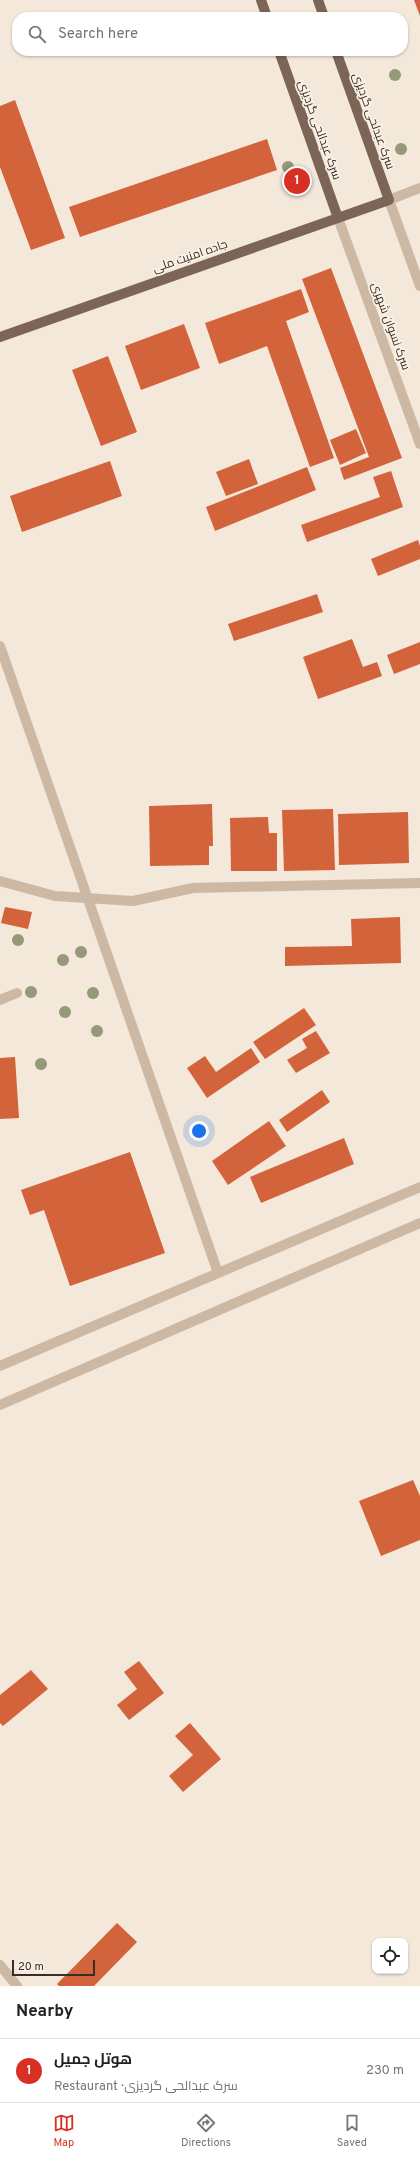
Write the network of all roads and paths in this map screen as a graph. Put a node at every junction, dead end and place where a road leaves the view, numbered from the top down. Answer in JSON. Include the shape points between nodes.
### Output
{"nodes":[{"id":1,"x":260,"y":0,"type":"edge"},
{"id":2,"x":318,"y":0,"type":"edge"},
{"id":3,"x":265,"y":12,"type":"edge"},
{"id":4,"x":322,"y":12,"type":"edge"},
{"id":5,"x":281,"y":56,"type":"edge"},
{"id":6,"x":338,"y":56,"type":"edge"},
{"id":7,"x":420,"y":188,"type":"edge"},
{"id":8,"x":388,"y":200,"type":"junction"},
{"id":9,"x":338,"y":218,"type":"junction"},
{"id":10,"x":420,"y":286,"type":"edge"},
{"id":11,"x":0,"y":337,"type":"edge"},
{"id":12,"x":420,"y":444,"type":"edge"},
{"id":13,"x":0,"y":646,"type":"edge"},
{"id":14,"x":0,"y":881,"type":"edge"},
{"id":15,"x":420,"y":883,"type":"edge"},
{"id":16,"x":88,"y":898,"type":"junction"},
{"id":17,"x":17,"y":993,"type":"dead end"},
{"id":18,"x":0,"y":1000,"type":"edge"},
{"id":19,"x":420,"y":1187,"type":"edge"},
{"id":20,"x":420,"y":1223,"type":"edge"},
{"id":21,"x":218,"y":1273,"type":"junction"},
{"id":22,"x":0,"y":1366,"type":"edge"},
{"id":23,"x":0,"y":1405,"type":"edge"},
{"id":24,"x":0,"y":1965,"type":"edge"},
{"id":25,"x":18,"y":1986,"type":"edge"}],
"edges":[{"from":1,"to":3,"type":"main road"},
{"from":2,"to":4,"type":"main road"},
{"from":5,"to":9,"type":"main road","name":"سرک عبدالحی گردیزی"},
{"from":6,"to":8,"type":"main road","name":"سرک عبدلحی گردیزی"},
{"from":7,"to":8,"type":"street"},
{"from":8,"to":9,"type":"main road","name":"جاده امنیت ملی"},
{"from":8,"to":10,"type":"street"},
{"from":9,"to":11,"type":"main road","name":"جاده امنیت ملی"},
{"from":9,"to":12,"type":"street","name":"سرک نسوان شهری"},
{"from":13,"to":16,"type":"street"},
{"from":14,"to":16,"type":"street","via":[[55,896]]},
{"from":15,"to":16,"type":"street","via":[[193,888],[133,901]]},
{"from":16,"to":21,"type":"street"},
{"from":17,"to":18,"type":"street"},
{"from":19,"to":21,"type":"street"},
{"from":20,"to":23,"type":"street"},
{"from":21,"to":22,"type":"street"},
{"from":24,"to":25,"type":"street"}]}
